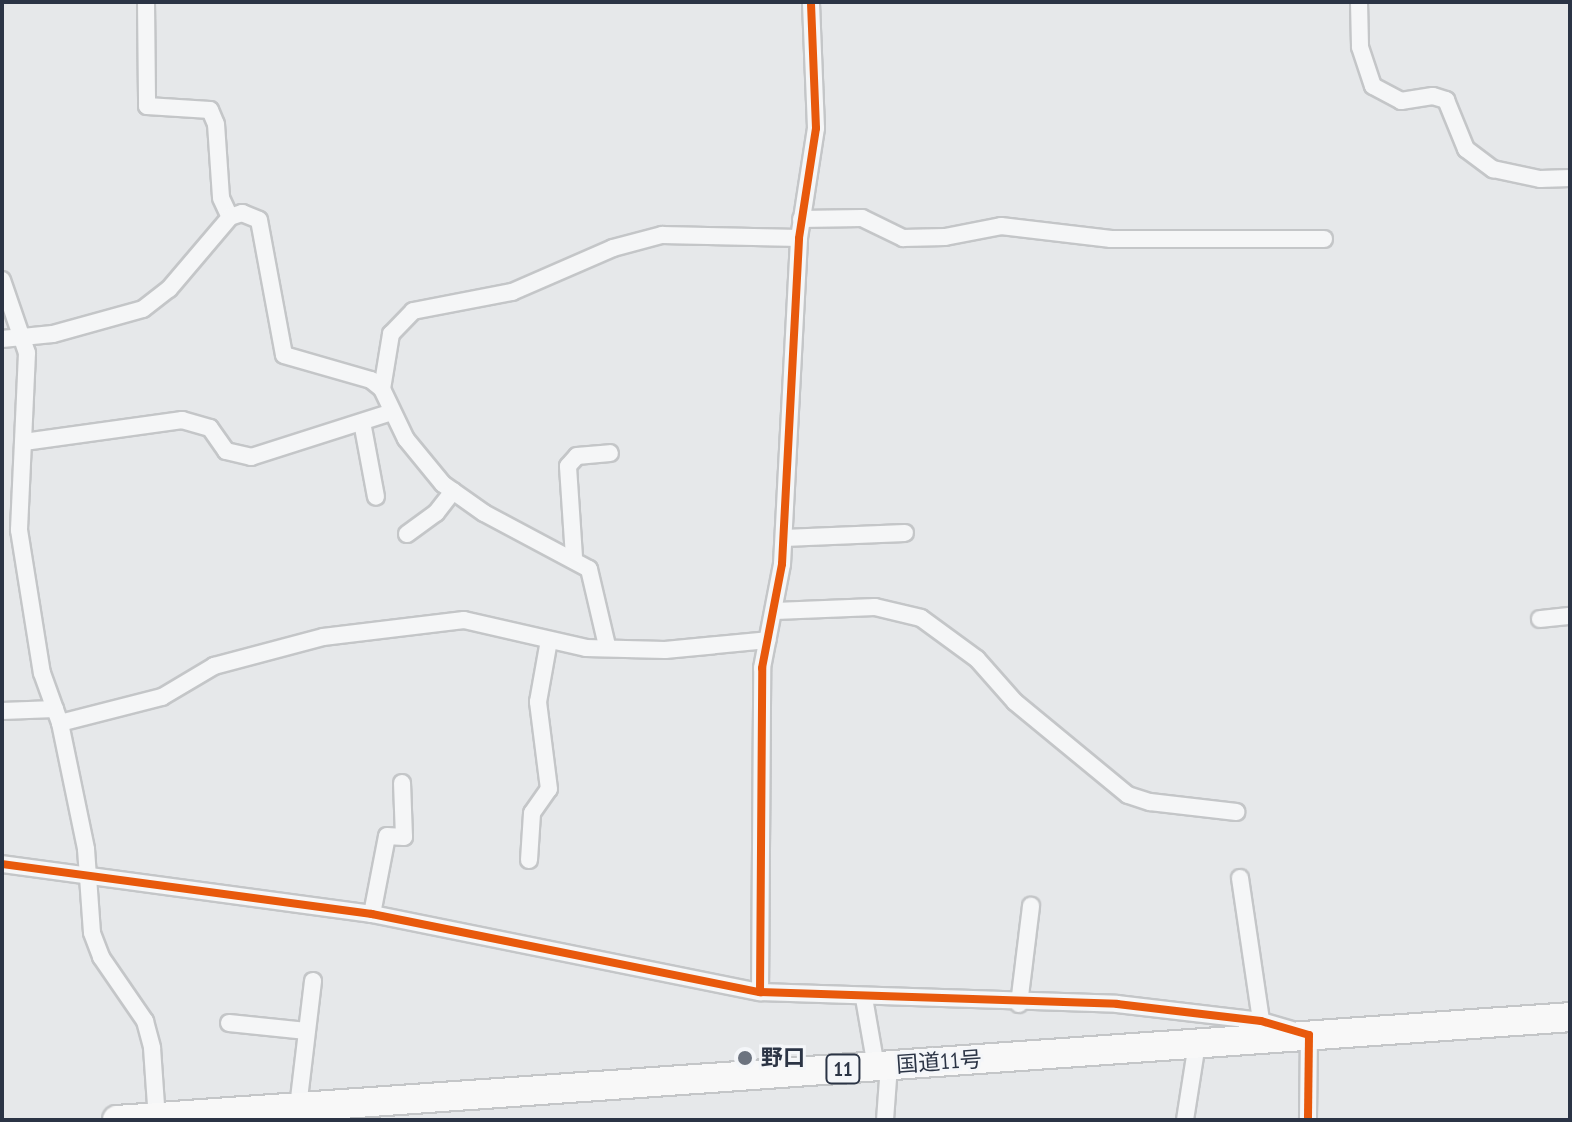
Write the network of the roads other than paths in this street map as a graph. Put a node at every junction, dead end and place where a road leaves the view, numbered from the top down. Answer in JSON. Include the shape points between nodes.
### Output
{"nodes":[{"id":1,"x":146,"y":2,"type":"edge"},
{"id":2,"x":811,"y":2,"type":"edge"},
{"id":3,"x":1359,"y":2,"type":"edge"},
{"id":4,"x":1570,"y":178,"type":"edge"},
{"id":5,"x":230,"y":217,"type":"junction"},
{"id":6,"x":801,"y":219,"type":"junction"},
{"id":7,"x":799,"y":238,"type":"junction"},
{"id":8,"x":1324,"y":239,"type":"dead end"},
{"id":9,"x":2,"y":280,"type":"edge"},
{"id":10,"x":21,"y":337,"type":"junction"},
{"id":11,"x":2,"y":339,"type":"edge"},
{"id":12,"x":382,"y":389,"type":"junction"},
{"id":13,"x":392,"y":412,"type":"junction"},
{"id":14,"x":362,"y":422,"type":"junction"},
{"id":15,"x":24,"y":442,"type":"junction"},
{"id":16,"x":610,"y":453,"type":"dead end"},
{"id":17,"x":453,"y":491,"type":"junction"},
{"id":18,"x":376,"y":497,"type":"dead end"},
{"id":19,"x":905,"y":533,"type":"dead end"},
{"id":20,"x":407,"y":534,"type":"dead end"},
{"id":21,"x":784,"y":538,"type":"junction"},
{"id":22,"x":574,"y":557,"type":"junction"},
{"id":23,"x":775,"y":611,"type":"junction"},
{"id":24,"x":1570,"y":616,"type":"edge"},
{"id":25,"x":1540,"y":619,"type":"dead end"},
{"id":26,"x":549,"y":640,"type":"junction"},
{"id":27,"x":768,"y":640,"type":"junction"},
{"id":28,"x":607,"y":646,"type":"junction"},
{"id":29,"x":2,"y":711,"type":"edge"},
{"id":30,"x":57,"y":716,"type":"junction"},
{"id":31,"x":402,"y":783,"type":"dead end"},
{"id":32,"x":1236,"y":812,"type":"dead end"},
{"id":33,"x":529,"y":860,"type":"dead end"},
{"id":34,"x":2,"y":864,"type":"edge"},
{"id":35,"x":88,"y":874,"type":"junction"},
{"id":36,"x":1240,"y":878,"type":"dead end"},
{"id":37,"x":1031,"y":906,"type":"dead end"},
{"id":38,"x":372,"y":914,"type":"junction"},
{"id":39,"x":313,"y":981,"type":"dead end"},
{"id":40,"x":760,"y":992,"type":"junction"},
{"id":41,"x":864,"y":998,"type":"junction"},
{"id":42,"x":1019,"y":1004,"type":"junction"},
{"id":43,"x":1570,"y":1017,"type":"edge"},
{"id":44,"x":1261,"y":1021,"type":"junction"},
{"id":45,"x":229,"y":1023,"type":"dead end"},
{"id":46,"x":307,"y":1031,"type":"junction"},
{"id":47,"x":1309,"y":1035,"type":"junction"},
{"id":48,"x":1197,"y":1043,"type":"junction"},
{"id":49,"x":882,"y":1066,"type":"junction"},
{"id":50,"x":298,"y":1107,"type":"junction"},
{"id":51,"x":157,"y":1119,"type":"edge"},
{"id":52,"x":117,"y":1120,"type":"edge"},
{"id":53,"x":885,"y":1120,"type":"edge"},
{"id":54,"x":1185,"y":1120,"type":"edge"},
{"id":55,"x":1308,"y":1120,"type":"edge"}],
"edges":[{"from":1,"to":5,"type":"street","via":[[147,106],[210,110],[216,124],[221,198]]},
{"from":2,"to":6,"type":"street","via":[[818,103]]},
{"from":3,"to":4,"type":"street","via":[[1360,47],[1373,86],[1401,101],[1433,96],[1446,100],[1466,149],[1493,169],[1540,179]]},
{"from":5,"to":10,"type":"street","via":[[169,289],[143,309]]},
{"from":5,"to":12,"type":"street","via":[[242,213],[259,220],[264,229],[284,355],[339,369]]},
{"from":6,"to":7,"type":"street"},
{"from":6,"to":8,"type":"street","via":[[862,218],[903,238],[945,237],[1001,226],[1111,239]]},
{"from":7,"to":12,"type":"street","via":[[662,235],[613,248],[512,292],[413,311],[391,334]]},
{"from":7,"to":21,"type":"street","via":[[787,382]]},
{"from":9,"to":10,"type":"street"},
{"from":10,"to":11,"type":"street"},
{"from":10,"to":15,"type":"street","via":[[27,353]]},
{"from":12,"to":13,"type":"street"},
{"from":13,"to":14,"type":"street"},
{"from":13,"to":17,"type":"street","via":[[406,439]]},
{"from":14,"to":15,"type":"street","via":[[251,457],[226,451],[210,428],[182,420]]},
{"from":14,"to":18,"type":"street"},
{"from":15,"to":30,"type":"street","via":[[19,530],[42,673]]},
{"from":16,"to":22,"type":"street","via":[[577,456],[568,466]]},
{"from":17,"to":20,"type":"street","via":[[436,513]]},
{"from":17,"to":22,"type":"street","via":[[484,513]]},
{"from":19,"to":21,"type":"street"},
{"from":21,"to":23,"type":"street"},
{"from":22,"to":28,"type":"street","via":[[595,583]]},
{"from":23,"to":27,"type":"street"},
{"from":23,"to":32,"type":"street","via":[[875,607],[921,618],[977,659],[1015,702],[1128,795]]},
{"from":24,"to":25,"type":"street"},
{"from":26,"to":28,"type":"street","via":[[586,648]]},
{"from":26,"to":30,"type":"street","via":[[464,620],[323,637],[214,666],[162,697]]},
{"from":26,"to":33,"type":"street","via":[[538,702],[549,789],[532,813]]},
{"from":27,"to":28,"type":"street","via":[[665,650]]},
{"from":27,"to":40,"type":"street","via":[[762,668]]},
{"from":29,"to":30,"type":"street"},
{"from":30,"to":35,"type":"street"},
{"from":31,"to":38,"type":"street","via":[[404,837],[387,836]]},
{"from":34,"to":35,"type":"street"},
{"from":35,"to":38,"type":"street"},
{"from":35,"to":51,"type":"street","via":[[92,933],[101,957],[145,1021]]},
{"from":36,"to":44,"type":"street"},
{"from":37,"to":42,"type":"street"},
{"from":38,"to":40,"type":"street"},
{"from":39,"to":46,"type":"street"},
{"from":40,"to":41,"type":"street"},
{"from":41,"to":42,"type":"street"},
{"from":41,"to":49,"type":"street"},
{"from":42,"to":44,"type":"street","via":[[1117,1004]]},
{"from":43,"to":47,"type":"highway","name":"国道11号","number":"11"},
{"from":44,"to":47,"type":"street"},
{"from":45,"to":46,"type":"street"},
{"from":46,"to":50,"type":"street"},
{"from":47,"to":48,"type":"highway","name":"国道11号","number":"11"},
{"from":47,"to":55,"type":"street"},
{"from":48,"to":49,"type":"highway","name":"国道11号","number":"11"},
{"from":48,"to":54,"type":"street"},
{"from":49,"to":50,"type":"highway","name":"国道11号","number":"11"},
{"from":49,"to":53,"type":"street"},
{"from":50,"to":51,"type":"highway","name":"国道11号","number":"11"},
{"from":51,"to":52,"type":"highway","name":"国道11号","number":"11"}]}
